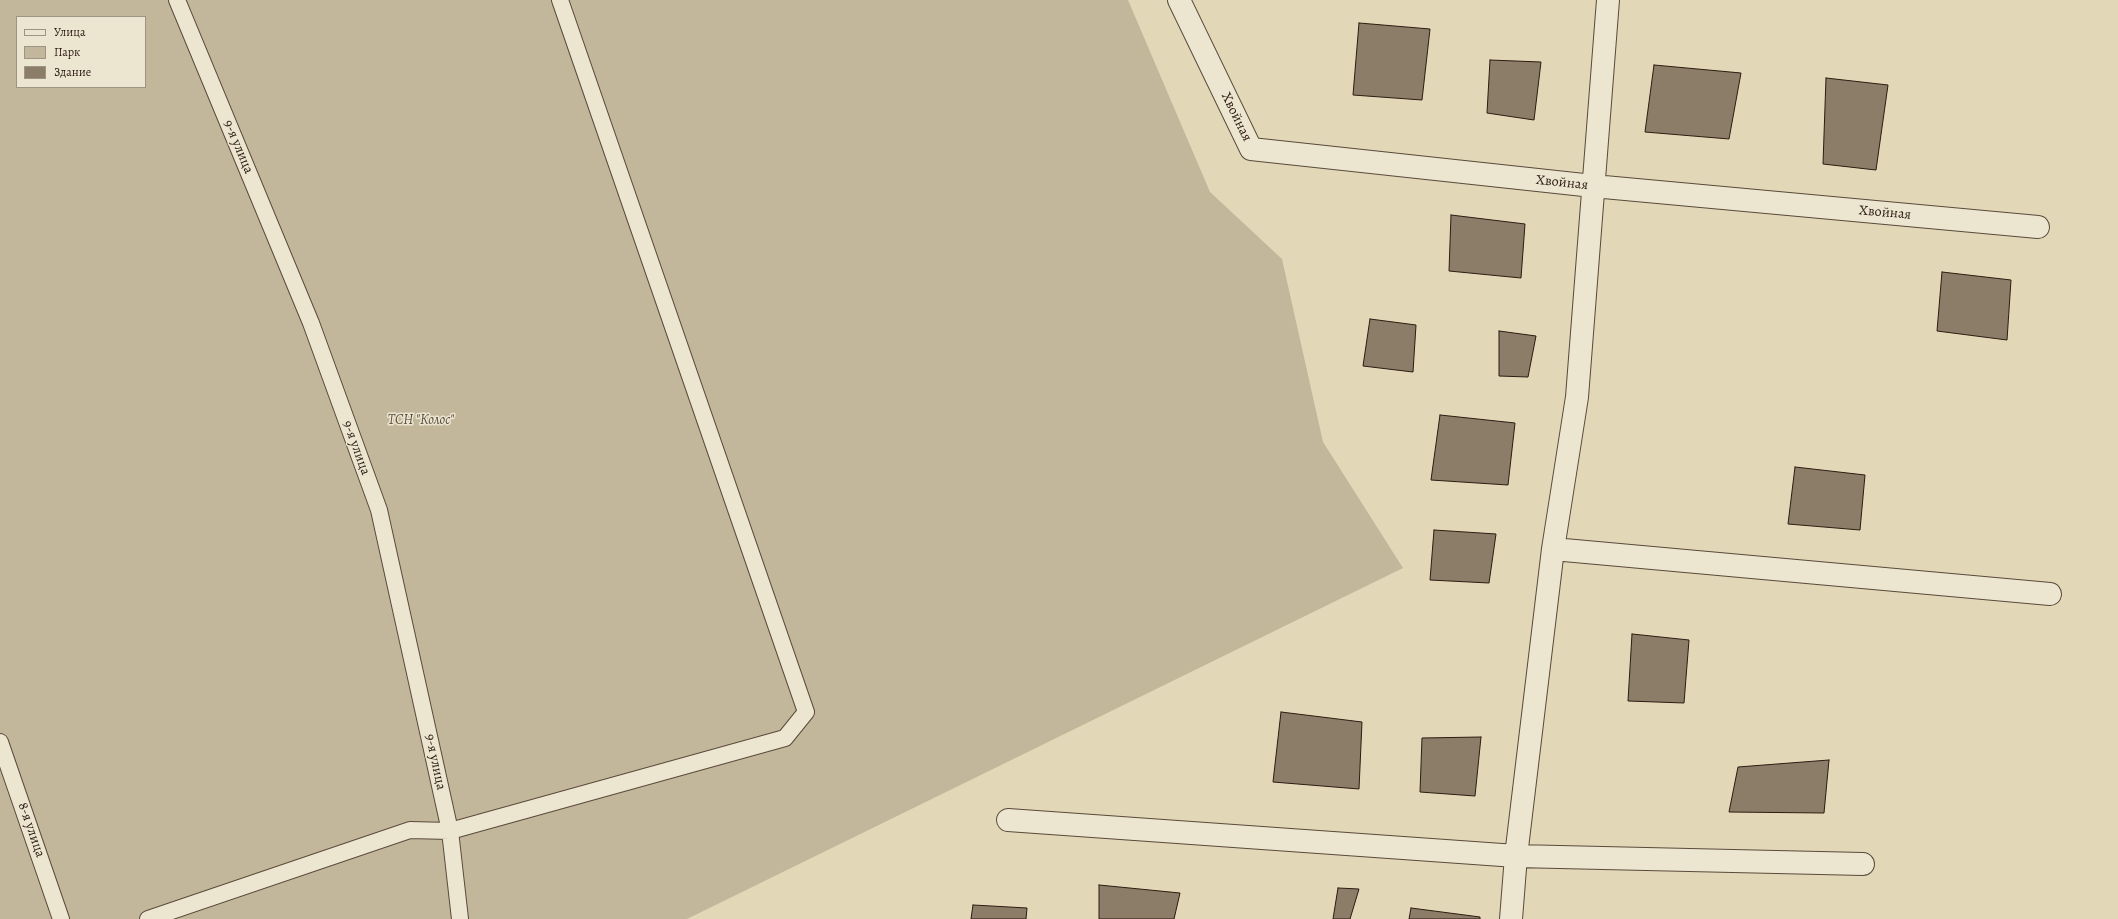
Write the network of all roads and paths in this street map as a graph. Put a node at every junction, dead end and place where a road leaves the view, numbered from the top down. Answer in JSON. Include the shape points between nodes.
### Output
{"nodes":[{"id":1,"x":177,"y":0,"type":"edge"},
{"id":2,"x":560,"y":0,"type":"edge"},
{"id":3,"x":1179,"y":0,"type":"edge"},
{"id":4,"x":1608,"y":0,"type":"edge"},
{"id":5,"x":1592,"y":186,"type":"junction"},
{"id":6,"x":2038,"y":227,"type":"dead end"},
{"id":7,"x":1553,"y":549,"type":"junction"},
{"id":8,"x":2050,"y":594,"type":"dead end"},
{"id":9,"x":0,"y":742,"type":"edge"},
{"id":10,"x":1008,"y":820,"type":"dead end"},
{"id":11,"x":450,"y":831,"type":"junction"},
{"id":12,"x":1516,"y":856,"type":"junction"},
{"id":13,"x":1863,"y":864,"type":"dead end"},
{"id":14,"x":61,"y":919,"type":"edge"},
{"id":15,"x":148,"y":919,"type":"edge"},
{"id":16,"x":460,"y":919,"type":"edge"},
{"id":17,"x":1511,"y":919,"type":"edge"}],
"edges":[{"from":1,"to":11,"type":"lane","name":"9-я улица","via":[[311,323],[379,510]]},
{"from":2,"to":11,"type":"lane","via":[[806,712],[785,738]]},
{"from":3,"to":5,"type":"street","name":"Хвойная","via":[[1252,149]]},
{"from":4,"to":5,"type":"street"},
{"from":5,"to":6,"type":"street","name":"Хвойная"},
{"from":5,"to":7,"type":"street","via":[[1577,396]]},
{"from":7,"to":8,"type":"street"},
{"from":7,"to":12,"type":"street"},
{"from":9,"to":14,"type":"lane","name":"8-я улица"},
{"from":10,"to":12,"type":"street"},
{"from":11,"to":15,"type":"lane","via":[[410,830]]},
{"from":11,"to":16,"type":"lane","name":"9-я улица"},
{"from":12,"to":13,"type":"street"},
{"from":12,"to":17,"type":"street"}]}
